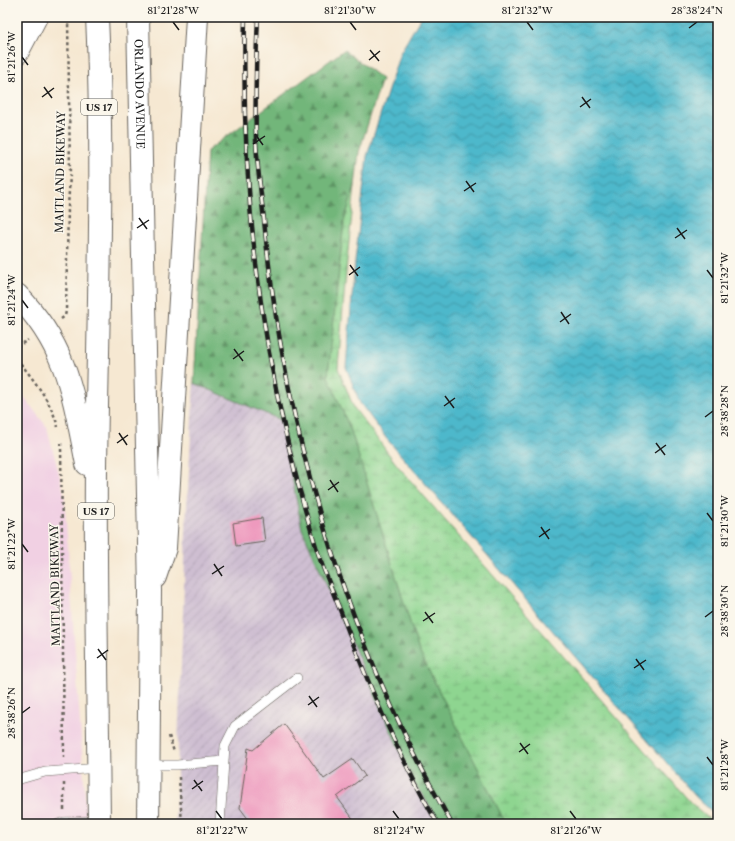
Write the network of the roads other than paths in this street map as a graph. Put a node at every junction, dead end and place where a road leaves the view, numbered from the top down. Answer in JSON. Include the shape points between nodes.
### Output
{"nodes":[{"id":1,"x":36,"y":17,"type":"edge"},
{"id":2,"x":97,"y":17,"type":"edge"},
{"id":3,"x":138,"y":17,"type":"edge"},
{"id":4,"x":197,"y":17,"type":"edge"},
{"id":5,"x":17,"y":53,"type":"edge"},
{"id":6,"x":17,"y":295,"type":"edge"},
{"id":7,"x":96,"y":504,"type":"junction"},
{"id":8,"x":150,"y":591,"type":"junction"},
{"id":9,"x":297,"y":678,"type":"dead end"},
{"id":10,"x":224,"y":761,"type":"junction"},
{"id":11,"x":149,"y":765,"type":"junction"},
{"id":12,"x":99,"y":768,"type":"junction"},
{"id":13,"x":17,"y":780,"type":"edge"},
{"id":14,"x":99,"y":822,"type":"edge"},
{"id":15,"x":61,"y":823,"type":"edge"},
{"id":16,"x":148,"y":824,"type":"edge"},
{"id":17,"x":220,"y":824,"type":"edge"}],
"edges":[{"from":1,"to":5,"type":"main road"},
{"from":2,"to":7,"type":"main road","number":"US 17","via":[[99,198]]},
{"from":3,"to":8,"type":"main road","name":"ORLANDO AVENUE"},
{"from":4,"to":8,"type":"main road","via":[[165,548]]},
{"from":6,"to":7,"type":"main road","via":[[46,329],[58,349],[66,371]]},
{"from":7,"to":12,"type":"main road","number":"US 17"},
{"from":8,"to":11,"type":"main road","name":"ORLANDO AVENUE"},
{"from":9,"to":10,"type":"lane","via":[[235,726],[225,746]]},
{"from":10,"to":11,"type":"lane"},
{"from":10,"to":17,"type":"lane"},
{"from":11,"to":16,"type":"main road","name":"ORLANDO AVENUE"},
{"from":12,"to":13,"type":"lane","via":[[45,772]]},
{"from":12,"to":14,"type":"main road","number":"US 17"},
{"from":14,"to":15,"type":"lane"}]}
